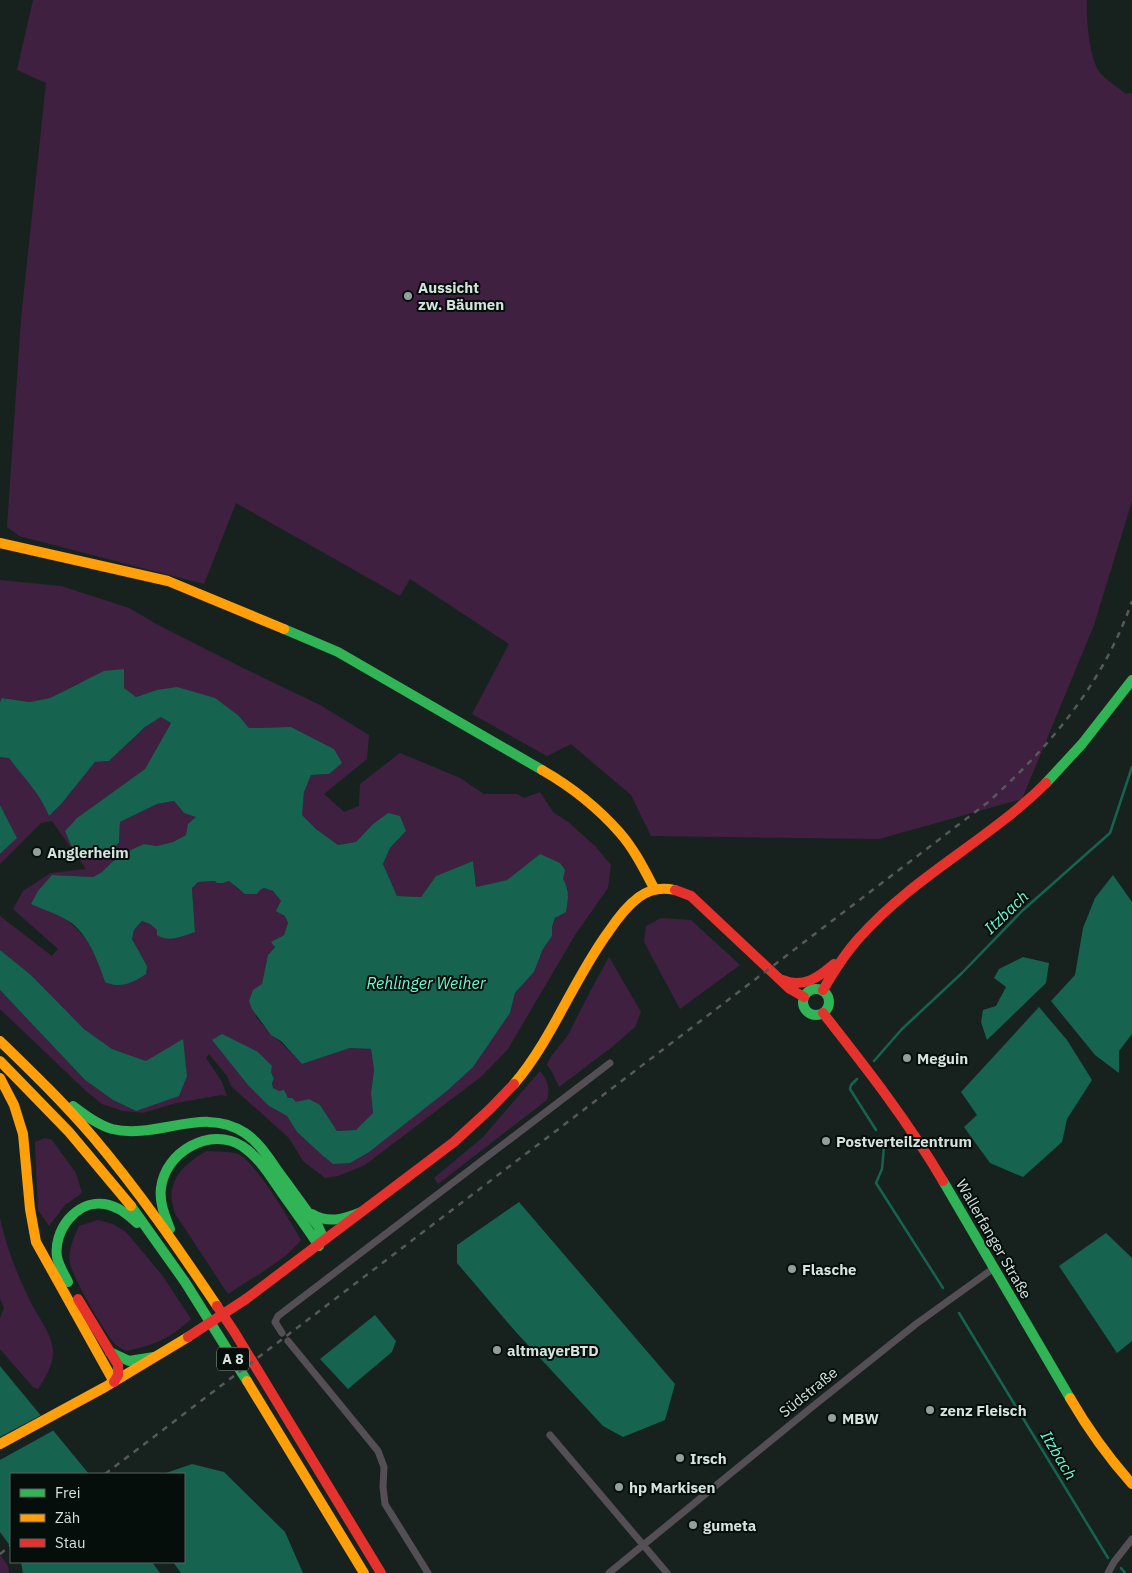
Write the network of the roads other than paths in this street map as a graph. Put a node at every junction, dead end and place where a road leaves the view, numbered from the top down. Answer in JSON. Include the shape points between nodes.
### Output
{"nodes":[{"id":1,"x":0,"y":543,"type":"edge"},
{"id":2,"x":1132,"y":680,"type":"edge"},
{"id":3,"x":654,"y":888,"type":"junction"},
{"id":4,"x":848,"y":952,"type":"junction"},
{"id":5,"x":776,"y":975,"type":"junction"},
{"id":6,"x":823,"y":990,"type":"junction"},
{"id":7,"x":804,"y":997,"type":"junction"},
{"id":8,"x":824,"y":1013,"type":"junction"},
{"id":9,"x":0,"y":1041,"type":"edge"},
{"id":10,"x":0,"y":1061,"type":"edge"},
{"id":11,"x":610,"y":1063,"type":"dead end"},
{"id":12,"x":38,"y":1077,"type":"junction"},
{"id":13,"x":0,"y":1078,"type":"edge"},
{"id":14,"x":308,"y":1211,"type":"junction"},
{"id":15,"x":361,"y":1212,"type":"junction"},
{"id":16,"x":175,"y":1243,"type":"junction"},
{"id":17,"x":159,"y":1245,"type":"junction"},
{"id":18,"x":319,"y":1246,"type":"junction"},
{"id":19,"x":994,"y":1268,"type":"junction"},
{"id":20,"x":282,"y":1333,"type":"dead end"},
{"id":21,"x":288,"y":1341,"type":"dead end"},
{"id":22,"x":108,"y":1351,"type":"junction"},
{"id":23,"x":154,"y":1357,"type":"junction"},
{"id":24,"x":114,"y":1382,"type":"junction"},
{"id":25,"x":550,"y":1435,"type":"dead end"},
{"id":26,"x":0,"y":1444,"type":"edge"},
{"id":27,"x":1132,"y":1484,"type":"edge"},
{"id":28,"x":1132,"y":1539,"type":"edge"},
{"id":29,"x":644,"y":1545,"type":"junction"},
{"id":30,"x":364,"y":1573,"type":"edge"},
{"id":31,"x":381,"y":1573,"type":"edge"},
{"id":32,"x":428,"y":1573,"type":"edge"},
{"id":33,"x":609,"y":1573,"type":"edge"},
{"id":34,"x":667,"y":1573,"type":"edge"},
{"id":35,"x":1108,"y":1573,"type":"edge"}],
"edges":[{"from":1,"to":3,"type":"main road","via":[[168,581],[338,652],[575,792],[620,833]]},
{"from":2,"to":4,"type":"main road","via":[[1048,782],[1006,819],[899,901]]},
{"from":3,"to":5,"type":"main road","via":[[682,891],[691,896]]},
{"from":3,"to":15,"type":"main road","via":[[643,893],[617,920],[590,958],[524,1072],[498,1102],[442,1152]]},
{"from":4,"to":5,"type":"main road","via":[[814,980],[794,984]]},
{"from":4,"to":6,"type":"main road"},
{"from":5,"to":7,"type":"main road"},
{"from":6,"to":7,"type":"main road","via":[[810,990]]},
{"from":6,"to":8,"type":"main road","via":[[830,1002]]},
{"from":7,"to":8,"type":"main road","via":[[806,1011],[814,1015]]},
{"from":8,"to":19,"type":"main road","name":"Wallerfanger Straße","via":[[921,1144]]},
{"from":9,"to":12,"type":"main road","number":"A 8"},
{"from":10,"to":17,"type":"main road","number":"A 8","via":[[83,1147]]},
{"from":11,"to":20,"type":"street","via":[[278,1316],[275,1322]]},
{"from":12,"to":14,"type":"main road","via":[[86,1116],[112,1129],[138,1131],[209,1120],[233,1126],[257,1143]]},
{"from":12,"to":16,"type":"main road","number":"A 8","via":[[120,1168]]},
{"from":13,"to":24,"type":"main road","via":[[12,1099],[22,1129],[30,1225],[36,1242]]},
{"from":14,"to":15,"type":"main road","via":[[319,1220],[330,1221]]},
{"from":14,"to":18,"type":"main road","via":[[322,1235]]},
{"from":15,"to":18,"type":"main road"},
{"from":16,"to":18,"type":"main road","via":[[161,1201],[165,1172],[182,1150],[196,1143],[222,1140],[242,1146],[258,1159]]},
{"from":16,"to":31,"type":"main road","number":"A 8"},
{"from":17,"to":22,"type":"main road","via":[[128,1215],[109,1205],[84,1208],[70,1216],[60,1230],[57,1250],[61,1269]]},
{"from":17,"to":30,"type":"main road","number":"A 8","via":[[222,1340]]},
{"from":18,"to":23,"type":"main road","bridge":true,"via":[[246,1299]]},
{"from":19,"to":27,"type":"main road","name":"Wallerfanger Straße","via":[[1089,1430]]},
{"from":19,"to":29,"type":"street","name":"Südstraße","via":[[916,1324],[812,1406]]},
{"from":21,"to":32,"type":"street","via":[[378,1451],[384,1467],[385,1504]]},
{"from":22,"to":23,"type":"main road","via":[[129,1361]]},
{"from":22,"to":24,"type":"main road","via":[[119,1369]]},
{"from":23,"to":24,"type":"main road"},
{"from":24,"to":26,"type":"main road"},
{"from":25,"to":29,"type":"street"},
{"from":28,"to":35,"type":"street"},
{"from":29,"to":33,"type":"street","name":"Südstraße"},
{"from":29,"to":34,"type":"street"}]}
